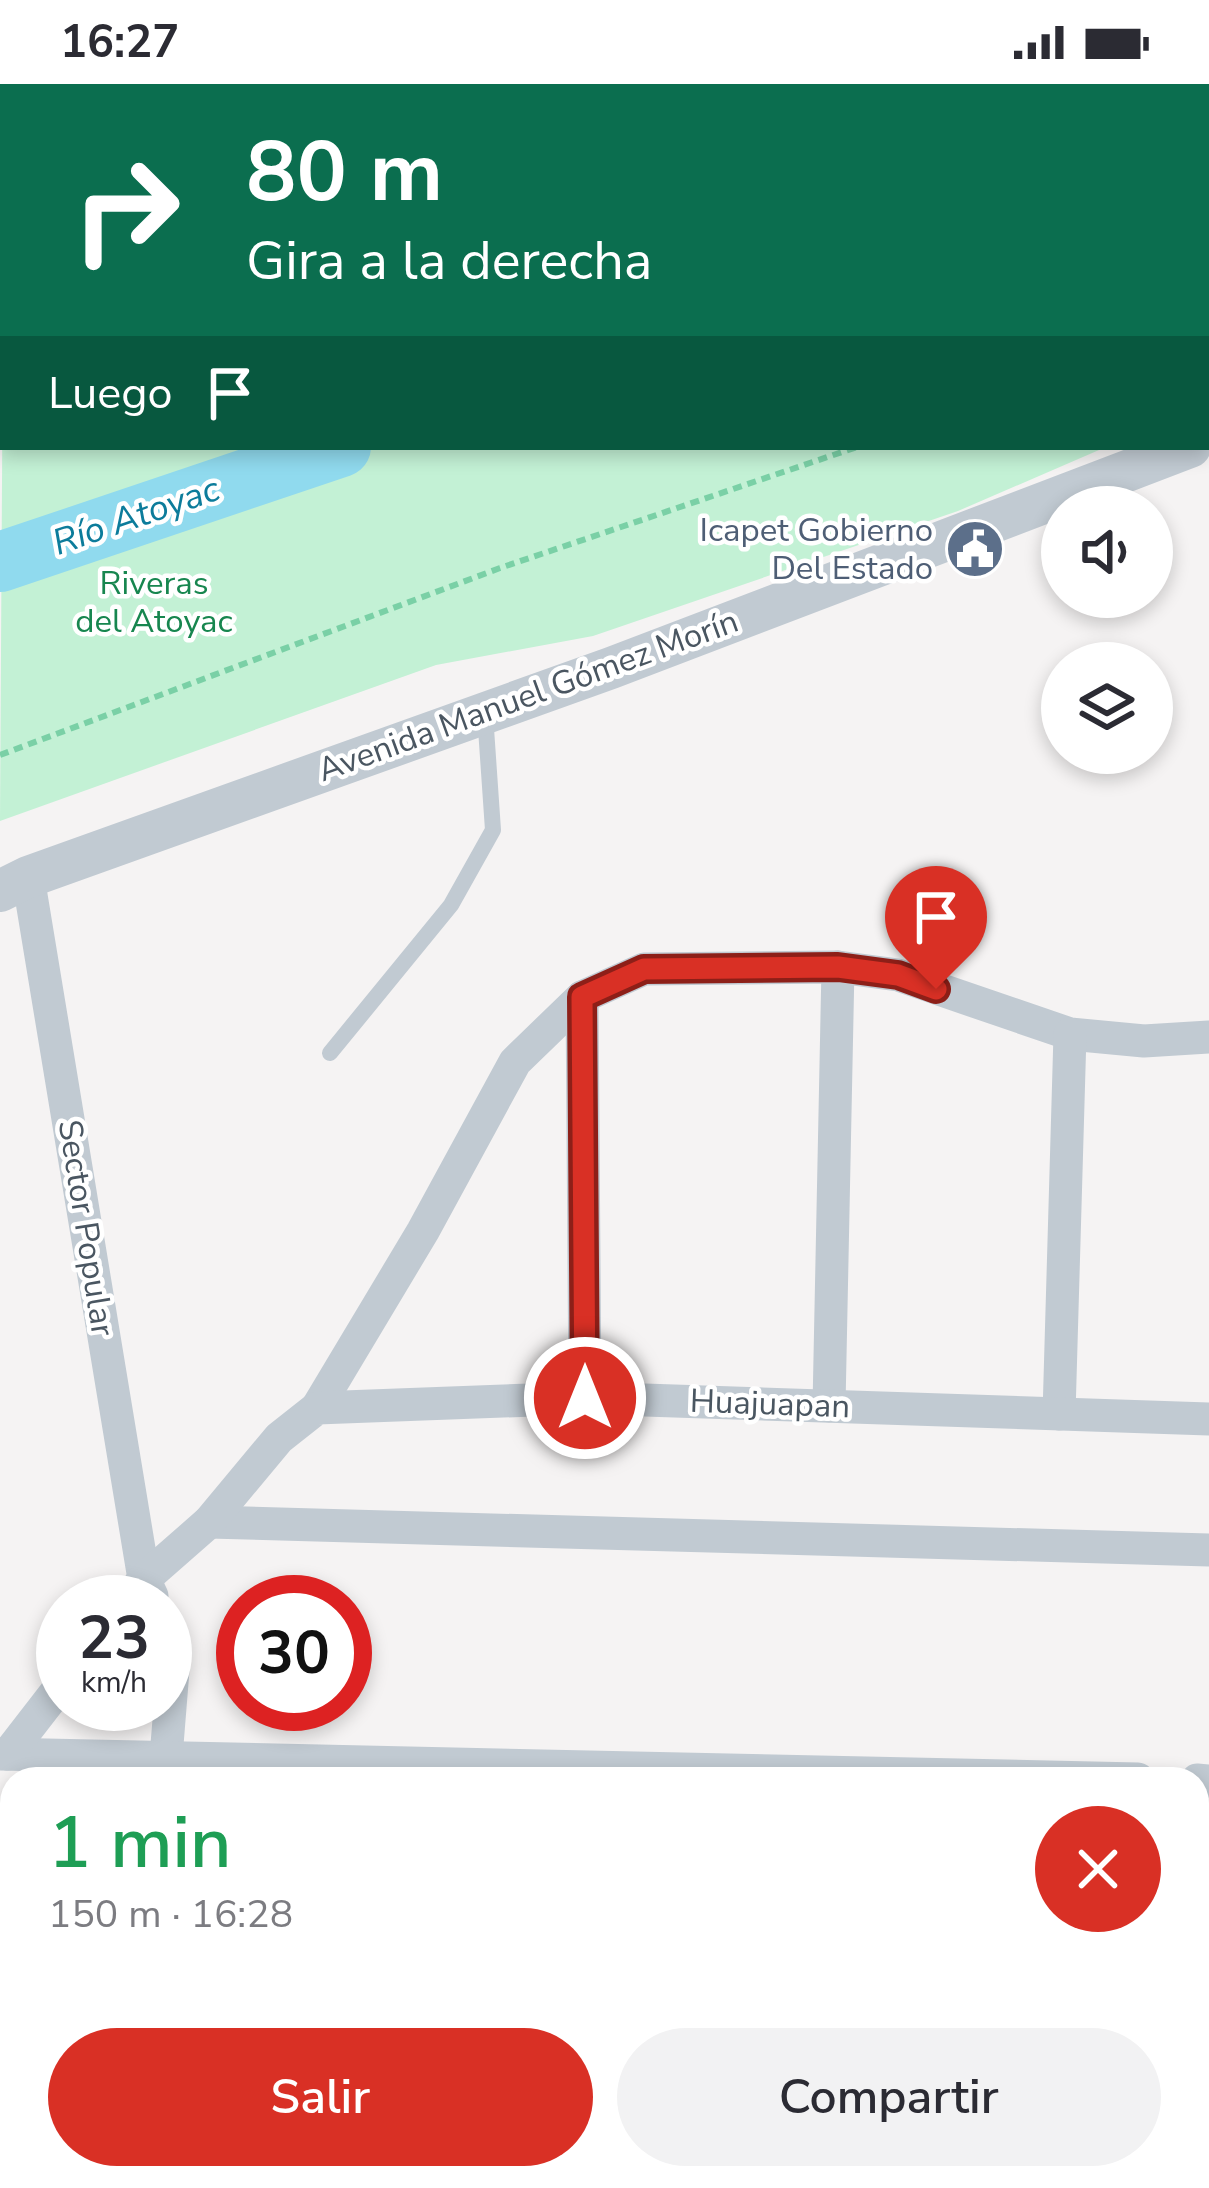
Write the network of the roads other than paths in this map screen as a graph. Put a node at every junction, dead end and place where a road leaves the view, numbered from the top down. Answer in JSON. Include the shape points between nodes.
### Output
{"nodes":[{"id":1,"x":1182,"y":450,"type":"edge"},
{"id":2,"x":485,"y":713,"type":"junction"},
{"id":3,"x":14,"y":884,"type":"edge"},
{"id":4,"x":838,"y":967,"type":"junction"},
{"id":5,"x":582,"y":997,"type":"junction"},
{"id":6,"x":1070,"y":1034,"type":"junction"},
{"id":7,"x":1209,"y":1037,"type":"edge"},
{"id":8,"x":330,"y":1053,"type":"dead end"},
{"id":9,"x":585,"y":1398,"type":"junction"},
{"id":10,"x":829,"y":1406,"type":"junction"},
{"id":11,"x":317,"y":1408,"type":"junction"},
{"id":12,"x":1059,"y":1414,"type":"junction"},
{"id":13,"x":1209,"y":1419,"type":"edge"},
{"id":14,"x":209,"y":1522,"type":"junction"},
{"id":15,"x":1209,"y":1550,"type":"edge"},
{"id":16,"x":138,"y":1575,"type":"edge"},
{"id":17,"x":159,"y":1575,"type":"edge"},
{"id":18,"x":36,"y":1715,"type":"edge"},
{"id":19,"x":168,"y":1731,"type":"edge"},
{"id":20,"x":4,"y":1754,"type":"edge"},
{"id":21,"x":166,"y":1757,"type":"junction"},
{"id":22,"x":608,"y":1767,"type":"edge"}],
"edges":[{"from":1,"to":2,"type":"street","name":"Avenida Manuel Gómez Morín"},
{"from":2,"to":3,"type":"street","name":"Avenida Manuel Gómez Morín"},
{"from":2,"to":8,"type":"lane","via":[[493,830],[451,905]]},
{"from":3,"to":16,"type":"street","name":"Sector Popular"},
{"from":4,"to":5,"type":"street","via":[[644,969]]},
{"from":4,"to":6,"type":"street","via":[[898,975]]},
{"from":4,"to":10,"type":"street"},
{"from":5,"to":9,"type":"street"},
{"from":5,"to":11,"type":"street","via":[[515,1062]]},
{"from":6,"to":7,"type":"street"},
{"from":6,"to":12,"type":"street"},
{"from":9,"to":10,"type":"street","name":"Huajuapan"},
{"from":9,"to":11,"type":"street","name":"Huajuapan"},
{"from":10,"to":12,"type":"street","name":"Huajuapan"},
{"from":11,"to":14,"type":"street","via":[[279,1438]]},
{"from":12,"to":13,"type":"street","name":"Huajuapan"},
{"from":14,"to":15,"type":"street"},
{"from":14,"to":17,"type":"street"},
{"from":18,"to":20,"type":"street"},
{"from":19,"to":21,"type":"street"},
{"from":20,"to":21,"type":"street"},
{"from":21,"to":22,"type":"street"}]}
